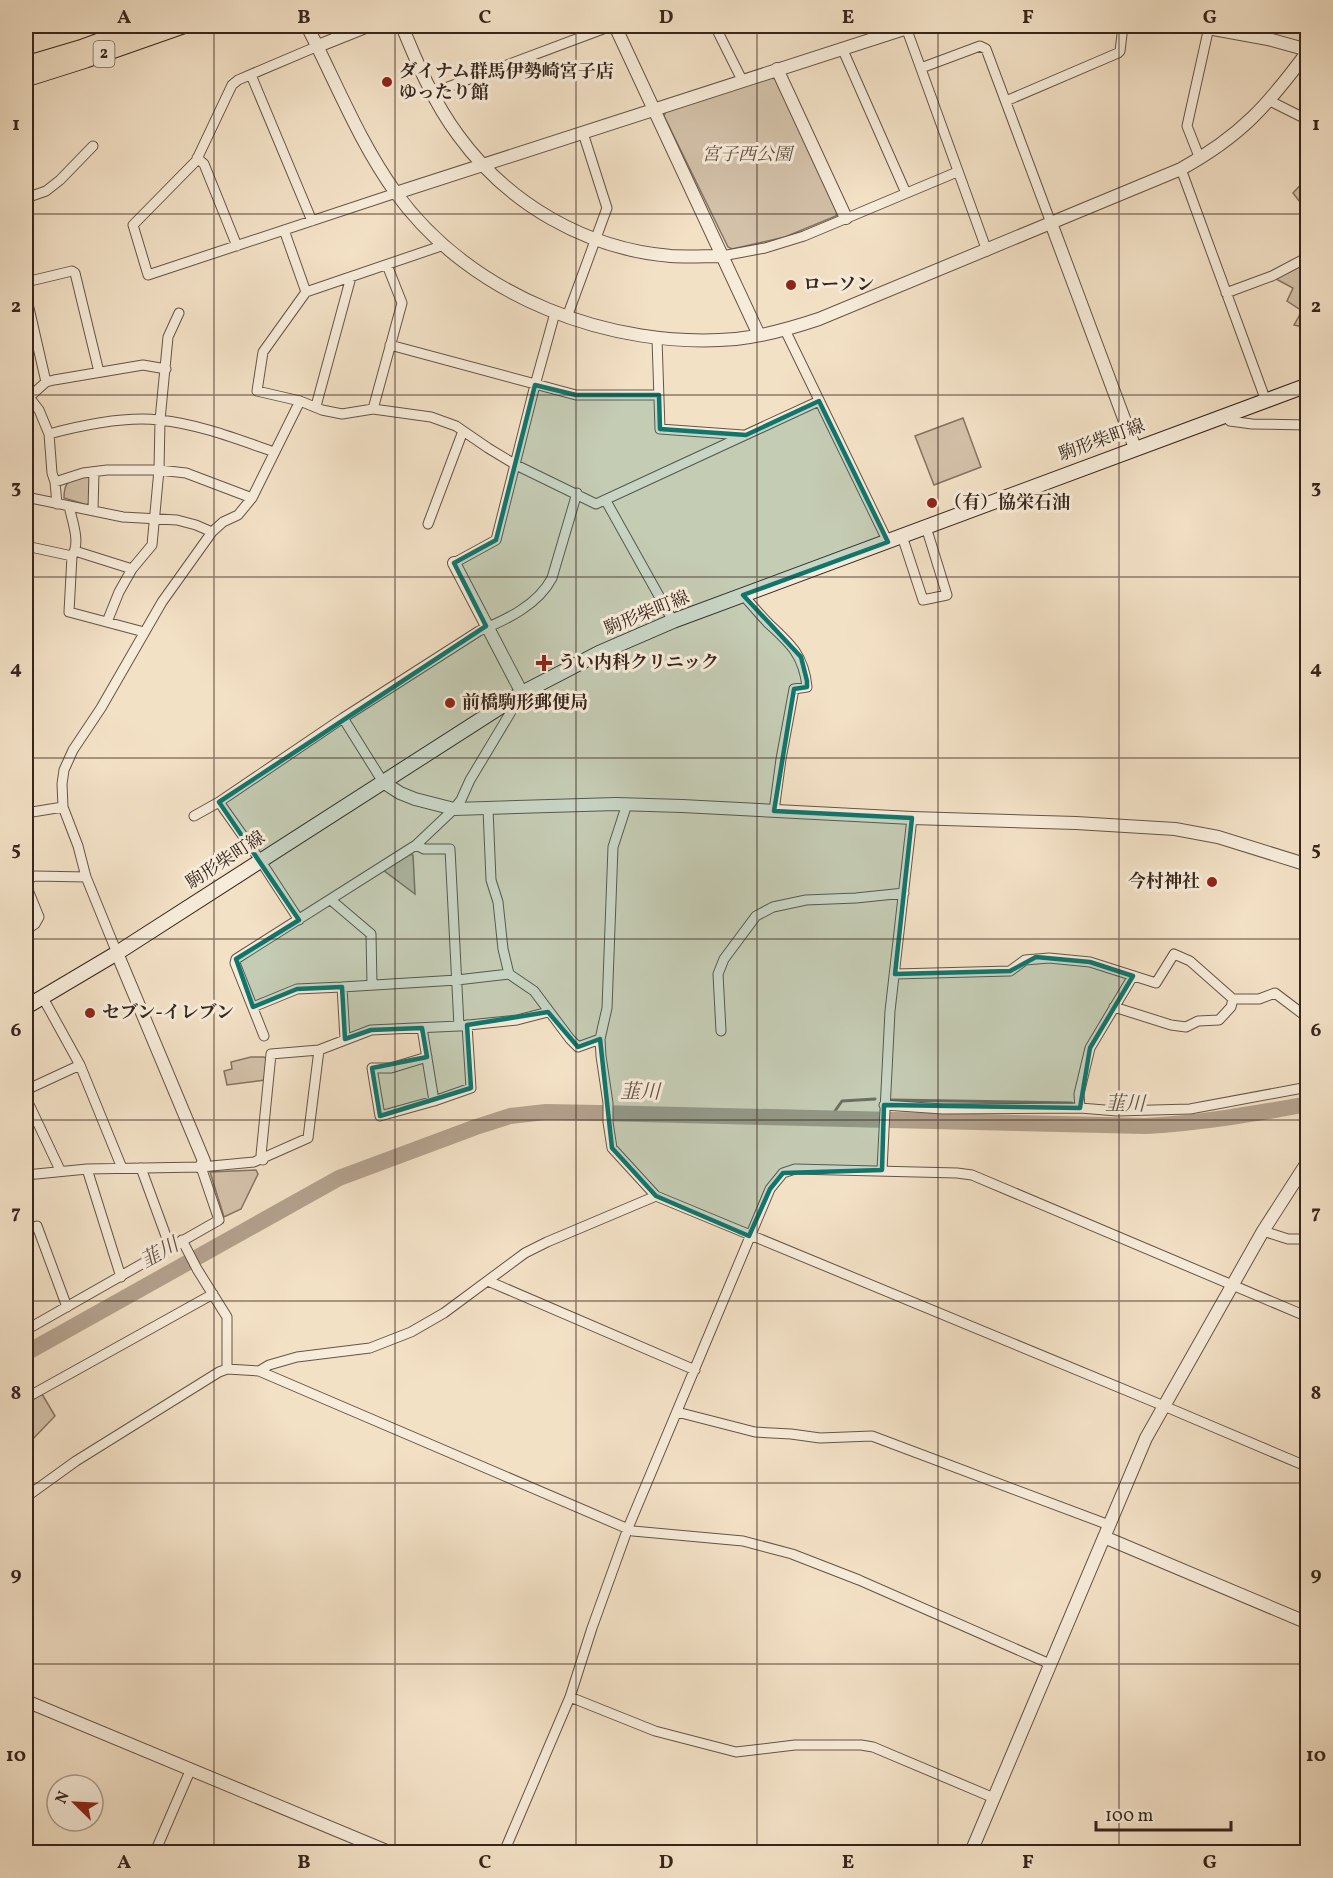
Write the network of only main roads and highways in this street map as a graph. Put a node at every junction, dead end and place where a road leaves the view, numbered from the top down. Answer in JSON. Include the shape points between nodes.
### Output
{"nodes":[{"id":1,"x":140,"y":26,"type":"edge"},
{"id":2,"x":183,"y":26,"type":"edge"},
{"id":3,"x":26,"y":64,"type":"edge"},
{"id":4,"x":26,"y":79,"type":"edge"},
{"id":5,"x":1308,"y":385,"type":"edge"},
{"id":6,"x":26,"y":1007,"type":"edge"}],
"edges":[{"from":1,"to":3,"type":"main road","number":"2"},
{"from":2,"to":4,"type":"main road","number":"2"},
{"from":5,"to":6,"type":"main road","name":"駒形柴町線","via":[[673,621],[599,653],[522,693],[117,953]]}]}
